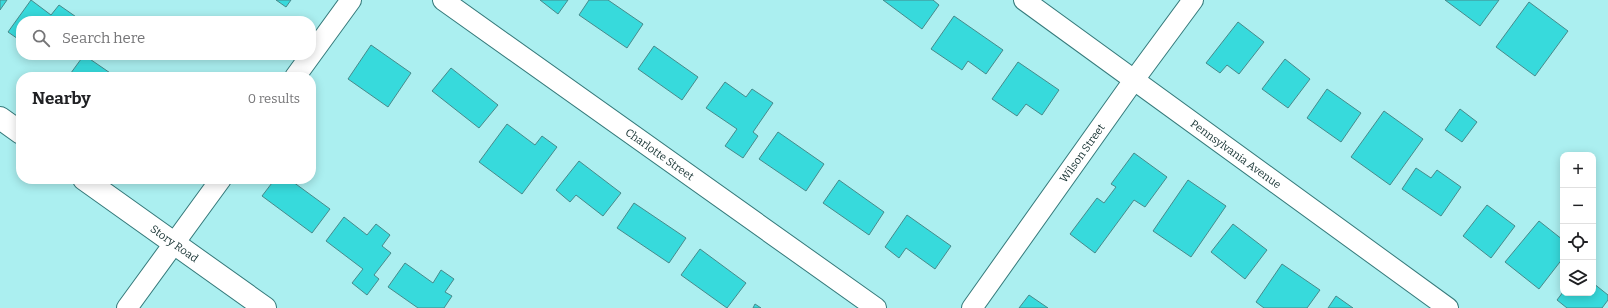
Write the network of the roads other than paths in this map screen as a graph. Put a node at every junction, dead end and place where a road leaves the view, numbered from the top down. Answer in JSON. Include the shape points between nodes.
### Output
{"nodes":[{"id":1,"x":351,"y":0,"type":"edge"},
{"id":2,"x":443,"y":0,"type":"edge"},
{"id":3,"x":1024,"y":0,"type":"edge"},
{"id":4,"x":1193,"y":0,"type":"edge"},
{"id":5,"x":316,"y":48,"type":"edge"},
{"id":6,"x":307,"y":60,"type":"edge"},
{"id":7,"x":299,"y":72,"type":"edge"},
{"id":8,"x":1134,"y":80,"type":"junction"},
{"id":9,"x":0,"y":118,"type":"edge"},
{"id":10,"x":16,"y":129,"type":"edge"},
{"id":11,"x":91,"y":184,"type":"edge"},
{"id":12,"x":217,"y":184,"type":"edge"},
{"id":13,"x":174,"y":244,"type":"junction"},
{"id":14,"x":127,"y":308,"type":"edge"},
{"id":15,"x":265,"y":308,"type":"edge"},
{"id":16,"x":876,"y":308,"type":"edge"},
{"id":17,"x":972,"y":308,"type":"edge"},
{"id":18,"x":1448,"y":308,"type":"edge"}],
"edges":[{"from":1,"to":5,"type":"street"},
{"from":2,"to":16,"type":"street","name":"Charlotte Street"},
{"from":3,"to":8,"type":"street","name":"Pennsylvania Avenue"},
{"from":4,"to":8,"type":"street","name":"Wilson Street"},
{"from":6,"to":7,"type":"street"},
{"from":8,"to":17,"type":"street","name":"Wilson Street"},
{"from":8,"to":18,"type":"street","name":"Pennsylvania Avenue"},
{"from":9,"to":10,"type":"street"},
{"from":11,"to":13,"type":"street","name":"Story Road"},
{"from":12,"to":13,"type":"street"},
{"from":13,"to":14,"type":"street"},
{"from":13,"to":15,"type":"street","name":"Story Road"}]}
